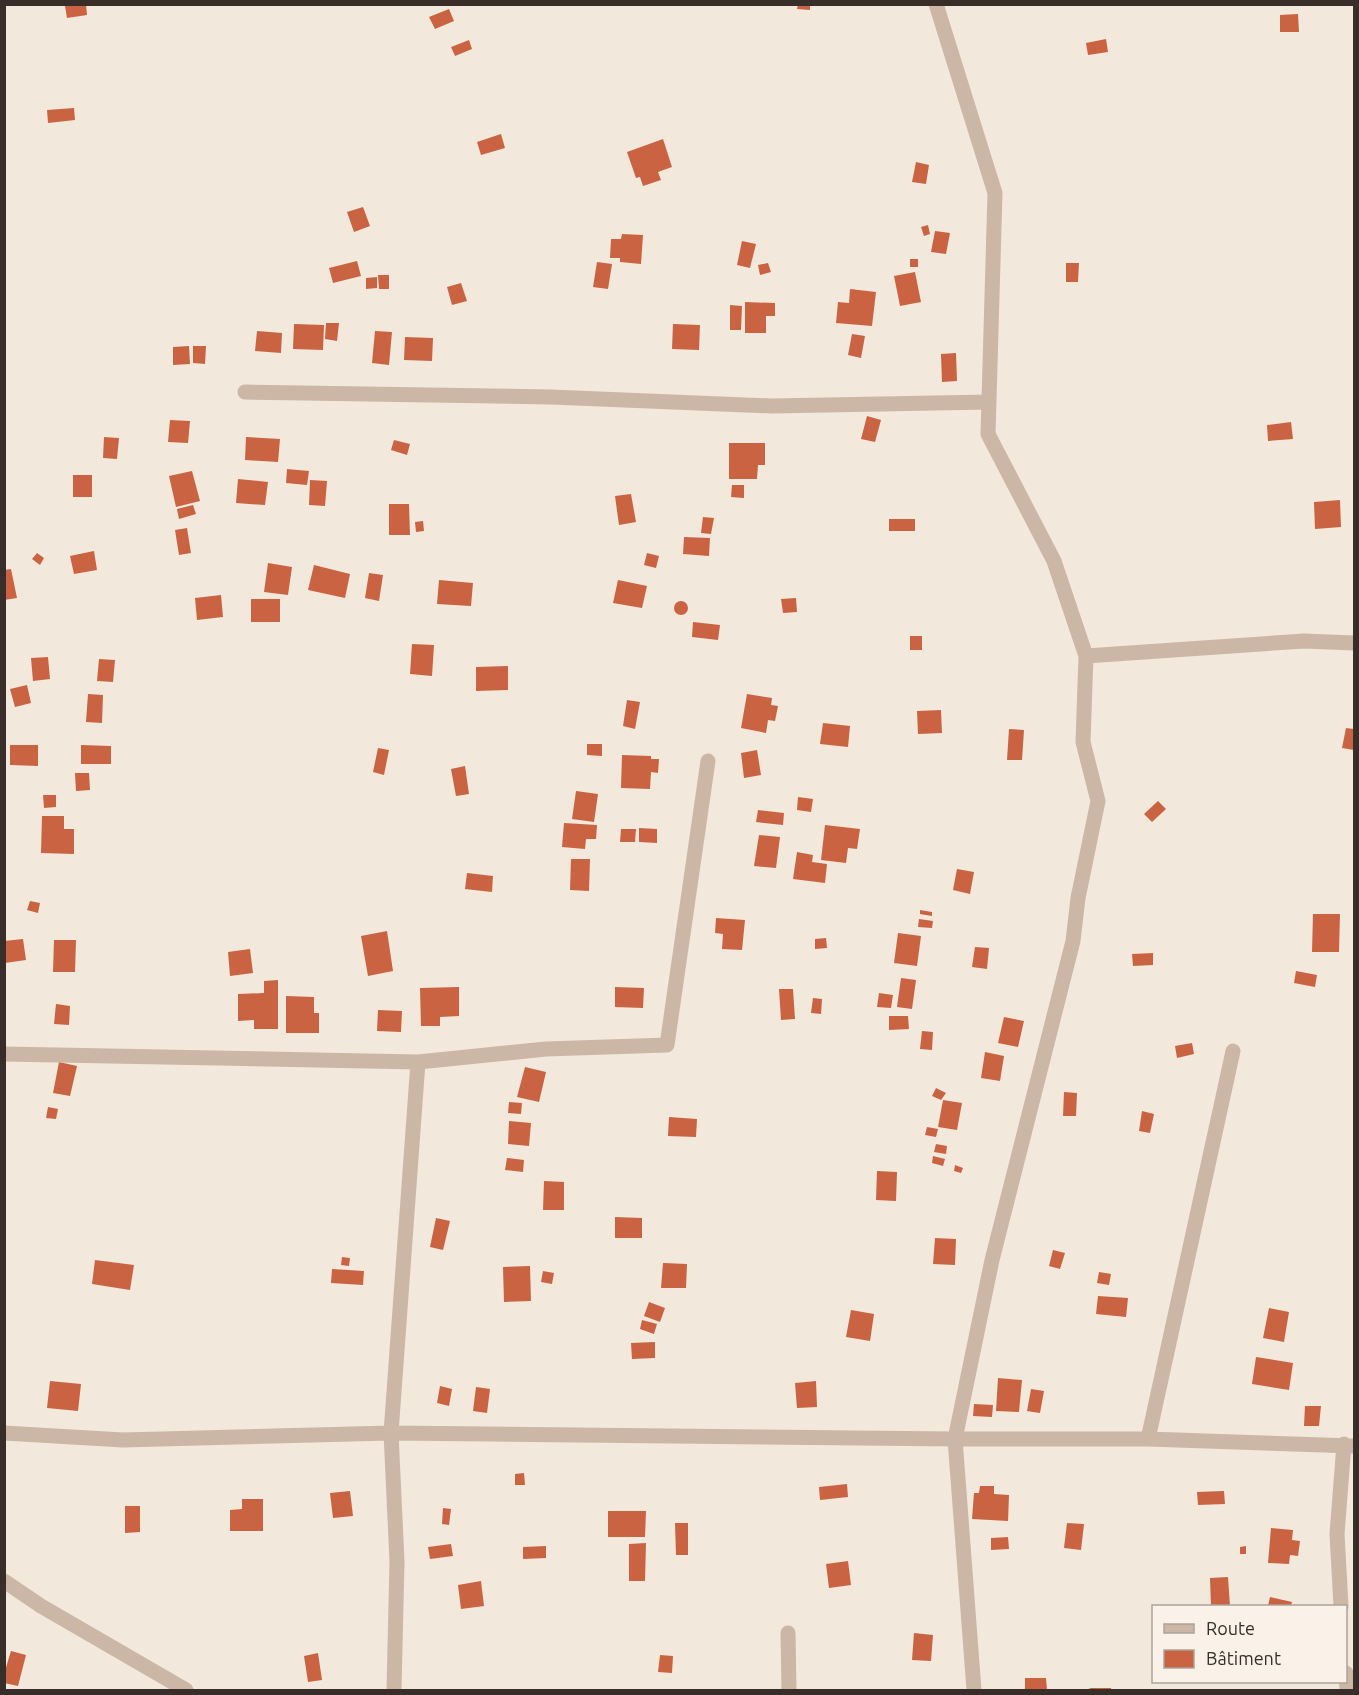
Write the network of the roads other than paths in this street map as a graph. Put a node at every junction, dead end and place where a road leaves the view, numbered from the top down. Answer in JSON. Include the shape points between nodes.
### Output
{"nodes":[{"id":1,"x":936,"y":4,"type":"edge"},
{"id":2,"x":245,"y":392,"type":"dead end"},
{"id":3,"x":989,"y":402,"type":"junction"},
{"id":4,"x":1354,"y":643,"type":"edge"},
{"id":5,"x":1086,"y":656,"type":"junction"},
{"id":6,"x":708,"y":761,"type":"dead end"},
{"id":7,"x":1233,"y":1051,"type":"dead end"},
{"id":8,"x":4,"y":1054,"type":"edge"},
{"id":9,"x":418,"y":1062,"type":"junction"},
{"id":10,"x":4,"y":1433,"type":"edge"},
{"id":11,"x":391,"y":1433,"type":"junction"},
{"id":12,"x":955,"y":1439,"type":"junction"},
{"id":13,"x":1148,"y":1439,"type":"junction"},
{"id":14,"x":1349,"y":1445,"type":"edge"},
{"id":15,"x":4,"y":1581,"type":"edge"},
{"id":16,"x":1341,"y":1605,"type":"edge"},
{"id":17,"x":788,"y":1633,"type":"dead end"},
{"id":18,"x":186,"y":1690,"type":"edge"},
{"id":19,"x":394,"y":1690,"type":"edge"},
{"id":20,"x":789,"y":1690,"type":"edge"},
{"id":21,"x":974,"y":1690,"type":"edge"}],
"edges":[{"from":1,"to":3,"type":"street","via":[[995,193]]},
{"from":2,"to":3,"type":"street","via":[[551,397],[772,406]]},
{"from":3,"to":5,"type":"street","via":[[988,434],[1054,561]]},
{"from":4,"to":5,"type":"street","via":[[1304,642]]},
{"from":5,"to":12,"type":"street","via":[[1083,742],[1098,801],[1073,941],[992,1260]]},
{"from":6,"to":9,"type":"street","via":[[667,1045],[546,1049]]},
{"from":7,"to":13,"type":"street"},
{"from":8,"to":9,"type":"street"},
{"from":9,"to":11,"type":"street"},
{"from":10,"to":11,"type":"street","via":[[123,1440]]},
{"from":11,"to":12,"type":"street"},
{"from":11,"to":19,"type":"street","via":[[397,1561]]},
{"from":12,"to":13,"type":"street"},
{"from":12,"to":21,"type":"street"},
{"from":13,"to":14,"type":"street"},
{"from":14,"to":16,"type":"street","via":[[1337,1534]]},
{"from":15,"to":18,"type":"street"},
{"from":17,"to":20,"type":"street"}]}
